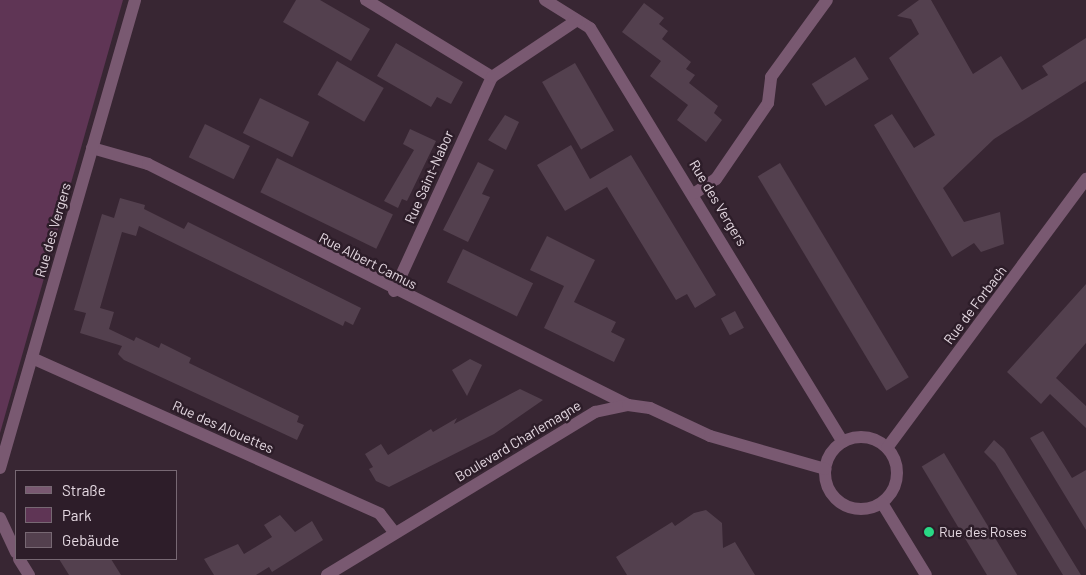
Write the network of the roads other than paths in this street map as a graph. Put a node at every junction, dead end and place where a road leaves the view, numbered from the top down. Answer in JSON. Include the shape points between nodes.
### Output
{"nodes":[{"id":1,"x":135,"y":0,"type":"edge"},
{"id":2,"x":366,"y":0,"type":"edge"},
{"id":3,"x":545,"y":0,"type":"edge"},
{"id":4,"x":827,"y":0,"type":"edge"},
{"id":5,"x":577,"y":20,"type":"junction"},
{"id":6,"x":492,"y":77,"type":"junction"},
{"id":7,"x":92,"y":148,"type":"junction"},
{"id":8,"x":1086,"y":179,"type":"edge"},
{"id":9,"x":695,"y":193,"type":"junction"},
{"id":10,"x":1081,"y":198,"type":"edge"},
{"id":11,"x":394,"y":291,"type":"junction"},
{"id":12,"x":32,"y":358,"type":"junction"},
{"id":13,"x":628,"y":405,"type":"junction"},
{"id":14,"x":843,"y":442,"type":"junction"},
{"id":15,"x":887,"y":448,"type":"junction"},
{"id":16,"x":0,"y":468,"type":"edge"},
{"id":17,"x":826,"y":469,"type":"junction"},
{"id":18,"x":882,"y":503,"type":"junction"},
{"id":19,"x":0,"y":518,"type":"edge"},
{"id":20,"x":395,"y":533,"type":"junction"},
{"id":21,"x":15,"y":551,"type":"edge"},
{"id":22,"x":20,"y":560,"type":"edge"},
{"id":23,"x":29,"y":575,"type":"edge"},
{"id":24,"x":327,"y":575,"type":"edge"},
{"id":25,"x":926,"y":575,"type":"edge"}],
"edges":[{"from":1,"to":7,"type":"street","name":"Rue des Vergers"},
{"from":2,"to":6,"type":"street"},
{"from":3,"to":5,"type":"street","name":"Rue des Vergers"},
{"from":4,"to":9,"type":"street","via":[[771,77],[768,102],[716,179]]},
{"from":5,"to":6,"type":"street"},
{"from":5,"to":9,"type":"street","name":"Rue des Vergers","via":[[590,28]]},
{"from":6,"to":11,"type":"street","name":"Rue Saint-Nabor"},
{"from":7,"to":11,"type":"street","name":"Rue Albert Camus","via":[[148,164]]},
{"from":7,"to":12,"type":"street","name":"Rue des Vergers"},
{"from":8,"to":10,"type":"street","name":"Rue de Forbach"},
{"from":9,"to":14,"type":"street","name":"Rue des Vergers"},
{"from":10,"to":15,"type":"street","name":"Rue de Forbach"},
{"from":11,"to":13,"type":"street","name":"Rue Albert Camus"},
{"from":12,"to":16,"type":"street","name":"Rue des Vergers"},
{"from":12,"to":20,"type":"street","name":"Rue des Alouettes","via":[[380,514]]},
{"from":13,"to":17,"type":"street","name":"Boulevard Charlemagne","via":[[650,408],[710,436]]},
{"from":13,"to":20,"type":"street","name":"Boulevard Charlemagne","via":[[595,412]]},
{"from":14,"to":15,"type":"street","via":[[863,437]]},
{"from":14,"to":17,"type":"street","via":[[831,453]]},
{"from":15,"to":18,"type":"street","via":[[897,473],[893,490]]},
{"from":17,"to":18,"type":"street","via":[[827,486],[846,506],[868,509]]},
{"from":18,"to":25,"type":"street"},
{"from":19,"to":21,"type":"street"},
{"from":20,"to":24,"type":"street","name":"Boulevard Charlemagne"},
{"from":22,"to":23,"type":"street"}]}
